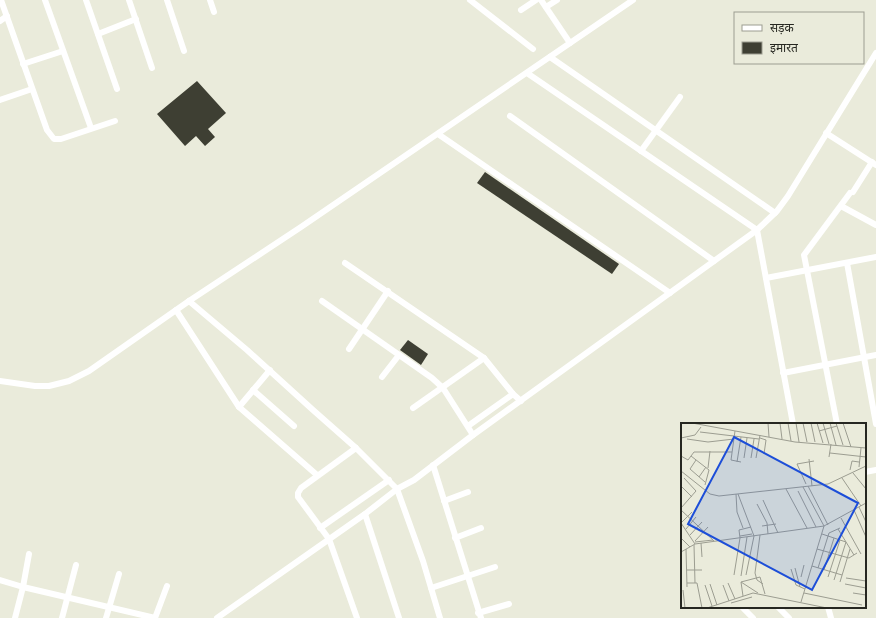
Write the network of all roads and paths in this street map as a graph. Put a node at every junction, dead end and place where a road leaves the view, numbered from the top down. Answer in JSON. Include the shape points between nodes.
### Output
{"nodes":[{"id":1,"x":1,"y":0,"type":"edge"},
{"id":2,"x":45,"y":0,"type":"edge"},
{"id":3,"x":86,"y":0,"type":"edge"},
{"id":4,"x":129,"y":0,"type":"edge"},
{"id":5,"x":167,"y":0,"type":"edge"},
{"id":6,"x":210,"y":0,"type":"edge"},
{"id":7,"x":536,"y":0,"type":"edge"},
{"id":8,"x":541,"y":0,"type":"edge"},
{"id":9,"x":557,"y":0,"type":"edge"},
{"id":10,"x":632,"y":0,"type":"edge"},
{"id":11,"x":474,"y":1,"type":"edge"},
{"id":12,"x":546,"y":7,"type":"junction"},
{"id":13,"x":521,"y":10,"type":"dead end"},
{"id":14,"x":214,"y":12,"type":"dead end"},
{"id":15,"x":7,"y":16,"type":"junction"},
{"id":16,"x":136,"y":19,"type":"junction"},
{"id":17,"x":0,"y":21,"type":"edge"},
{"id":18,"x":98,"y":34,"type":"junction"},
{"id":19,"x":570,"y":43,"type":"junction"},
{"id":20,"x":533,"y":49,"type":"dead end"},
{"id":21,"x":63,"y":51,"type":"junction"},
{"id":22,"x":184,"y":51,"type":"dead end"},
{"id":23,"x":876,"y":55,"type":"edge"},
{"id":24,"x":550,"y":56,"type":"junction"},
{"id":25,"x":23,"y":64,"type":"junction"},
{"id":26,"x":152,"y":68,"type":"dead end"},
{"id":27,"x":527,"y":73,"type":"junction"},
{"id":28,"x":32,"y":90,"type":"junction"},
{"id":29,"x":117,"y":90,"type":"dead end"},
{"id":30,"x":680,"y":97,"type":"dead end"},
{"id":31,"x":0,"y":100,"type":"edge"},
{"id":32,"x":510,"y":116,"type":"dead end"},
{"id":33,"x":115,"y":120,"type":"dead end"},
{"id":34,"x":91,"y":128,"type":"junction"},
{"id":35,"x":656,"y":130,"type":"junction"},
{"id":36,"x":826,"y":133,"type":"junction"},
{"id":37,"x":438,"y":134,"type":"junction"},
{"id":38,"x":641,"y":151,"type":"junction"},
{"id":39,"x":874,"y":164,"type":"edge"},
{"id":40,"x":841,"y":206,"type":"junction"},
{"id":41,"x":774,"y":214,"type":"junction"},
{"id":42,"x":876,"y":225,"type":"edge"},
{"id":43,"x":757,"y":230,"type":"junction"},
{"id":44,"x":876,"y":257,"type":"edge"},
{"id":45,"x":714,"y":261,"type":"junction"},
{"id":46,"x":345,"y":263,"type":"dead end"},
{"id":47,"x":847,"y":263,"type":"junction"},
{"id":48,"x":807,"y":270,"type":"junction"},
{"id":49,"x":766,"y":278,"type":"junction"},
{"id":50,"x":388,"y":291,"type":"junction"},
{"id":51,"x":670,"y":293,"type":"junction"},
{"id":52,"x":189,"y":301,"type":"junction"},
{"id":53,"x":322,"y":301,"type":"dead end"},
{"id":54,"x":176,"y":310,"type":"junction"},
{"id":55,"x":363,"y":329,"type":"junction"},
{"id":56,"x":349,"y":349,"type":"dead end"},
{"id":57,"x":399,"y":355,"type":"junction"},
{"id":58,"x":876,"y":355,"type":"edge"},
{"id":59,"x":864,"y":357,"type":"junction"},
{"id":60,"x":484,"y":358,"type":"junction"},
{"id":61,"x":825,"y":365,"type":"junction"},
{"id":62,"x":270,"y":370,"type":"junction"},
{"id":63,"x":783,"y":373,"type":"junction"},
{"id":64,"x":382,"y":377,"type":"dead end"},
{"id":65,"x":0,"y":381,"type":"edge"},
{"id":66,"x":442,"y":388,"type":"junction"},
{"id":67,"x":253,"y":390,"type":"junction"},
{"id":68,"x":513,"y":394,"type":"junction"},
{"id":69,"x":521,"y":401,"type":"junction"},
{"id":70,"x":239,"y":407,"type":"junction"},
{"id":71,"x":414,"y":408,"type":"dead end"},
{"id":72,"x":793,"y":423,"type":"edge"},
{"id":73,"x":837,"y":423,"type":"edge"},
{"id":74,"x":876,"y":424,"type":"edge"},
{"id":75,"x":294,"y":426,"type":"dead end"},
{"id":76,"x":468,"y":426,"type":"junction"},
{"id":77,"x":473,"y":435,"type":"junction"},
{"id":78,"x":356,"y":448,"type":"junction"},
{"id":79,"x":433,"y":465,"type":"junction"},
{"id":80,"x":876,"y":470,"type":"edge"},
{"id":81,"x":866,"y":472,"type":"edge"},
{"id":82,"x":317,"y":475,"type":"junction"},
{"id":83,"x":389,"y":480,"type":"junction"},
{"id":84,"x":397,"y":489,"type":"junction"},
{"id":85,"x":468,"y":492,"type":"dead end"},
{"id":86,"x":444,"y":501,"type":"junction"},
{"id":87,"x":365,"y":514,"type":"junction"},
{"id":88,"x":320,"y":528,"type":"junction"},
{"id":89,"x":481,"y":528,"type":"dead end"},
{"id":90,"x":455,"y":538,"type":"junction"},
{"id":91,"x":330,"y":539,"type":"junction"},
{"id":92,"x":29,"y":554,"type":"dead end"},
{"id":93,"x":76,"y":564,"type":"dead end"},
{"id":94,"x":495,"y":567,"type":"dead end"},
{"id":95,"x":118,"y":574,"type":"dead end"},
{"id":96,"x":467,"y":576,"type":"junction"},
{"id":97,"x":0,"y":580,"type":"edge"},
{"id":98,"x":167,"y":586,"type":"dead end"},
{"id":99,"x":23,"y":587,"type":"junction"},
{"id":100,"x":431,"y":588,"type":"junction"},
{"id":101,"x":68,"y":598,"type":"junction"},
{"id":102,"x":509,"y":604,"type":"dead end"},
{"id":103,"x":109,"y":607,"type":"junction"},
{"id":104,"x":743,"y":608,"type":"edge"},
{"id":105,"x":779,"y":608,"type":"edge"},
{"id":106,"x":828,"y":608,"type":"edge"},
{"id":107,"x":480,"y":615,"type":"edge"},
{"id":108,"x":15,"y":618,"type":"edge"},
{"id":109,"x":62,"y":618,"type":"edge"},
{"id":110,"x":106,"y":618,"type":"edge"},
{"id":111,"x":155,"y":618,"type":"edge"},
{"id":112,"x":217,"y":618,"type":"edge"},
{"id":113,"x":357,"y":618,"type":"edge"},
{"id":114,"x":399,"y":618,"type":"edge"},
{"id":115,"x":440,"y":618,"type":"edge"},
{"id":116,"x":753,"y":618,"type":"edge"},
{"id":117,"x":789,"y":618,"type":"edge"},
{"id":118,"x":831,"y":618,"type":"edge"}],
"edges":[{"from":1,"to":15,"type":"street"},
{"from":2,"to":21,"type":"street"},
{"from":3,"to":18,"type":"street"},
{"from":4,"to":16,"type":"street"},
{"from":5,"to":22,"type":"street"},
{"from":6,"to":14,"type":"street"},
{"from":7,"to":13,"type":"street"},
{"from":8,"to":12,"type":"street"},
{"from":9,"to":12,"type":"street"},
{"from":10,"to":19,"type":"street"},
{"from":11,"to":20,"type":"street"},
{"from":12,"to":19,"type":"street"},
{"from":15,"to":17,"type":"street"},
{"from":15,"to":25,"type":"street"},
{"from":16,"to":18,"type":"street"},
{"from":16,"to":26,"type":"street"},
{"from":18,"to":29,"type":"street"},
{"from":19,"to":24,"type":"street"},
{"from":21,"to":25,"type":"street"},
{"from":21,"to":34,"type":"street"},
{"from":23,"to":36,"type":"street"},
{"from":24,"to":27,"type":"street"},
{"from":24,"to":35,"type":"street"},
{"from":25,"to":28,"type":"street"},
{"from":27,"to":37,"type":"street"},
{"from":27,"to":38,"type":"street"},
{"from":28,"to":31,"type":"street"},
{"from":28,"to":34,"type":"street","via":[[47,130],[54,139]]},
{"from":30,"to":35,"type":"street"},
{"from":32,"to":45,"type":"street"},
{"from":33,"to":34,"type":"street"},
{"from":35,"to":38,"type":"street"},
{"from":35,"to":41,"type":"street"},
{"from":36,"to":39,"type":"street"},
{"from":36,"to":41,"type":"street","via":[[788,196]]},
{"from":37,"to":51,"type":"street"},
{"from":37,"to":52,"type":"street"},
{"from":38,"to":43,"type":"street"},
{"from":39,"to":40,"type":"street"},
{"from":40,"to":42,"type":"street"},
{"from":40,"to":48,"type":"street","via":[[804,255]]},
{"from":41,"to":43,"type":"street"},
{"from":43,"to":45,"type":"street"},
{"from":43,"to":49,"type":"street"},
{"from":44,"to":47,"type":"street"},
{"from":45,"to":51,"type":"street"},
{"from":46,"to":50,"type":"street"},
{"from":47,"to":48,"type":"street"},
{"from":47,"to":59,"type":"street"},
{"from":48,"to":49,"type":"street"},
{"from":48,"to":61,"type":"street"},
{"from":49,"to":63,"type":"street"},
{"from":50,"to":55,"type":"street"},
{"from":50,"to":60,"type":"street"},
{"from":51,"to":69,"type":"street"},
{"from":52,"to":54,"type":"street"},
{"from":52,"to":62,"type":"street"},
{"from":53,"to":55,"type":"street"},
{"from":54,"to":65,"type":"street","via":[[88,371],[69,381],[49,386],[35,386]]},
{"from":54,"to":70,"type":"street"},
{"from":55,"to":56,"type":"street"},
{"from":55,"to":57,"type":"street"},
{"from":57,"to":64,"type":"street"},
{"from":57,"to":66,"type":"street"},
{"from":58,"to":59,"type":"street"},
{"from":59,"to":61,"type":"street"},
{"from":59,"to":74,"type":"street"},
{"from":60,"to":66,"type":"street"},
{"from":60,"to":68,"type":"street"},
{"from":61,"to":63,"type":"street"},
{"from":61,"to":73,"type":"street"},
{"from":62,"to":67,"type":"street"},
{"from":62,"to":78,"type":"street"},
{"from":63,"to":72,"type":"street"},
{"from":66,"to":71,"type":"street"},
{"from":66,"to":76,"type":"street"},
{"from":67,"to":70,"type":"street"},
{"from":67,"to":75,"type":"street"},
{"from":68,"to":69,"type":"street"},
{"from":68,"to":76,"type":"street"},
{"from":69,"to":77,"type":"street"},
{"from":70,"to":82,"type":"street"},
{"from":76,"to":77,"type":"street"},
{"from":77,"to":79,"type":"street"},
{"from":78,"to":82,"type":"street"},
{"from":78,"to":83,"type":"street"},
{"from":79,"to":84,"type":"street"},
{"from":79,"to":86,"type":"street"},
{"from":80,"to":81,"type":"street"},
{"from":82,"to":88,"type":"street","via":[[301,488],[298,497]]},
{"from":83,"to":84,"type":"street"},
{"from":83,"to":88,"type":"street"},
{"from":84,"to":87,"type":"street"},
{"from":84,"to":100,"type":"street"},
{"from":85,"to":86,"type":"street"},
{"from":86,"to":90,"type":"street"},
{"from":87,"to":91,"type":"street"},
{"from":87,"to":114,"type":"street"},
{"from":88,"to":91,"type":"street"},
{"from":89,"to":90,"type":"street"},
{"from":90,"to":96,"type":"street"},
{"from":91,"to":112,"type":"street"},
{"from":91,"to":113,"type":"street"},
{"from":92,"to":99,"type":"street"},
{"from":93,"to":101,"type":"street"},
{"from":94,"to":96,"type":"street"},
{"from":95,"to":103,"type":"street"},
{"from":96,"to":100,"type":"street"},
{"from":96,"to":107,"type":"street"},
{"from":97,"to":99,"type":"street"},
{"from":98,"to":111,"type":"street"},
{"from":99,"to":101,"type":"street"},
{"from":99,"to":108,"type":"street"},
{"from":100,"to":115,"type":"street"},
{"from":101,"to":103,"type":"street"},
{"from":101,"to":109,"type":"street"},
{"from":102,"to":107,"type":"street"},
{"from":103,"to":110,"type":"street"},
{"from":103,"to":111,"type":"street"},
{"from":104,"to":116,"type":"street"},
{"from":105,"to":117,"type":"street"},
{"from":106,"to":118,"type":"street"}]}
